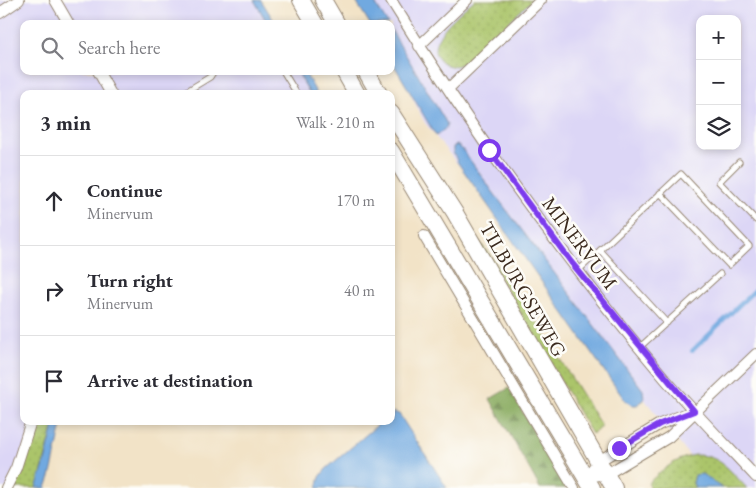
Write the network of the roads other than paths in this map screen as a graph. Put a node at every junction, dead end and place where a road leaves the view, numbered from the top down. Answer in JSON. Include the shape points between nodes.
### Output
{"nodes":[{"id":1,"x":19,"y":0,"type":"edge"},
{"id":2,"x":55,"y":0,"type":"edge"},
{"id":3,"x":301,"y":0,"type":"edge"},
{"id":4,"x":323,"y":0,"type":"edge"},
{"id":5,"x":391,"y":0,"type":"edge"},
{"id":6,"x":467,"y":0,"type":"edge"},
{"id":7,"x":541,"y":0,"type":"edge"},
{"id":8,"x":0,"y":14,"type":"edge"},
{"id":9,"x":67,"y":20,"type":"edge"},
{"id":10,"x":313,"y":20,"type":"edge"},
{"id":11,"x":335,"y":20,"type":"edge"},
{"id":12,"x":419,"y":46,"type":"junction"},
{"id":13,"x":100,"y":75,"type":"edge"},
{"id":14,"x":211,"y":75,"type":"edge"},
{"id":15,"x":285,"y":75,"type":"edge"},
{"id":16,"x":346,"y":75,"type":"edge"},
{"id":17,"x":368,"y":75,"type":"edge"},
{"id":18,"x":448,"y":89,"type":"junction"},
{"id":19,"x":110,"y":90,"type":"edge"},
{"id":20,"x":189,"y":90,"type":"edge"},
{"id":21,"x":295,"y":90,"type":"edge"},
{"id":22,"x":355,"y":90,"type":"edge"},
{"id":23,"x":377,"y":90,"type":"edge"},
{"id":24,"x":395,"y":119,"type":"edge"},
{"id":25,"x":395,"y":158,"type":"edge"},
{"id":26,"x":739,"y":162,"type":"dead end"},
{"id":27,"x":660,"y":193,"type":"junction"},
{"id":28,"x":756,"y":220,"type":"edge"},
{"id":29,"x":424,"y":236,"type":"dead end"},
{"id":30,"x":600,"y":250,"type":"junction"},
{"id":31,"x":578,"y":271,"type":"junction"},
{"id":32,"x":720,"y":274,"type":"dead end"},
{"id":33,"x":666,"y":323,"type":"junction"},
{"id":34,"x":640,"y":347,"type":"junction"},
{"id":35,"x":756,"y":354,"type":"edge"},
{"id":36,"x":694,"y":411,"type":"junction"},
{"id":37,"x":31,"y":425,"type":"edge"},
{"id":38,"x":607,"y":474,"type":"edge"},
{"id":39,"x":756,"y":477,"type":"edge"},
{"id":40,"x":584,"y":484,"type":"edge"},
{"id":41,"x":6,"y":488,"type":"edge"}],
"edges":[{"from":1,"to":8,"type":"street"},
{"from":2,"to":9,"type":"street"},
{"from":3,"to":10,"type":"main road"},
{"from":4,"to":11,"type":"main road"},
{"from":5,"to":12,"type":"street","name":"MINERVUM"},
{"from":6,"to":12,"type":"street"},
{"from":7,"to":18,"type":"street"},
{"from":12,"to":18,"type":"street","name":"MINERVUM"},
{"from":13,"to":19,"type":"street"},
{"from":14,"to":20,"type":"lane"},
{"from":15,"to":21,"type":"lane"},
{"from":16,"to":22,"type":"main road"},
{"from":17,"to":23,"type":"main road"},
{"from":18,"to":31,"type":"street","name":"MINERVUM"},
{"from":24,"to":38,"type":"main road","name":"TILBURGSEWEG","via":[[454,213]]},
{"from":25,"to":40,"type":"main road","name":"TILBURGSEWEG"},
{"from":26,"to":28,"type":"lane","via":[[719,182]]},
{"from":27,"to":27,"type":"lane","via":[[680,174],[749,246],[729,266]]},
{"from":27,"to":30,"type":"lane"},
{"from":29,"to":40,"type":"street"},
{"from":30,"to":31,"type":"lane"},
{"from":30,"to":33,"type":"lane"},
{"from":31,"to":34,"type":"street","name":"MINERVUM"},
{"from":32,"to":33,"type":"lane"},
{"from":33,"to":34,"type":"lane"},
{"from":34,"to":36,"type":"street","name":"MINERVUM"},
{"from":35,"to":36,"type":"street"},
{"from":36,"to":38,"type":"street","via":[[668,437]]},
{"from":36,"to":38,"type":"street","via":[[660,424]]},
{"from":36,"to":39,"type":"street","name":"MINERVUM"},
{"from":37,"to":41,"type":"street"},
{"from":38,"to":40,"type":"street"}]}
